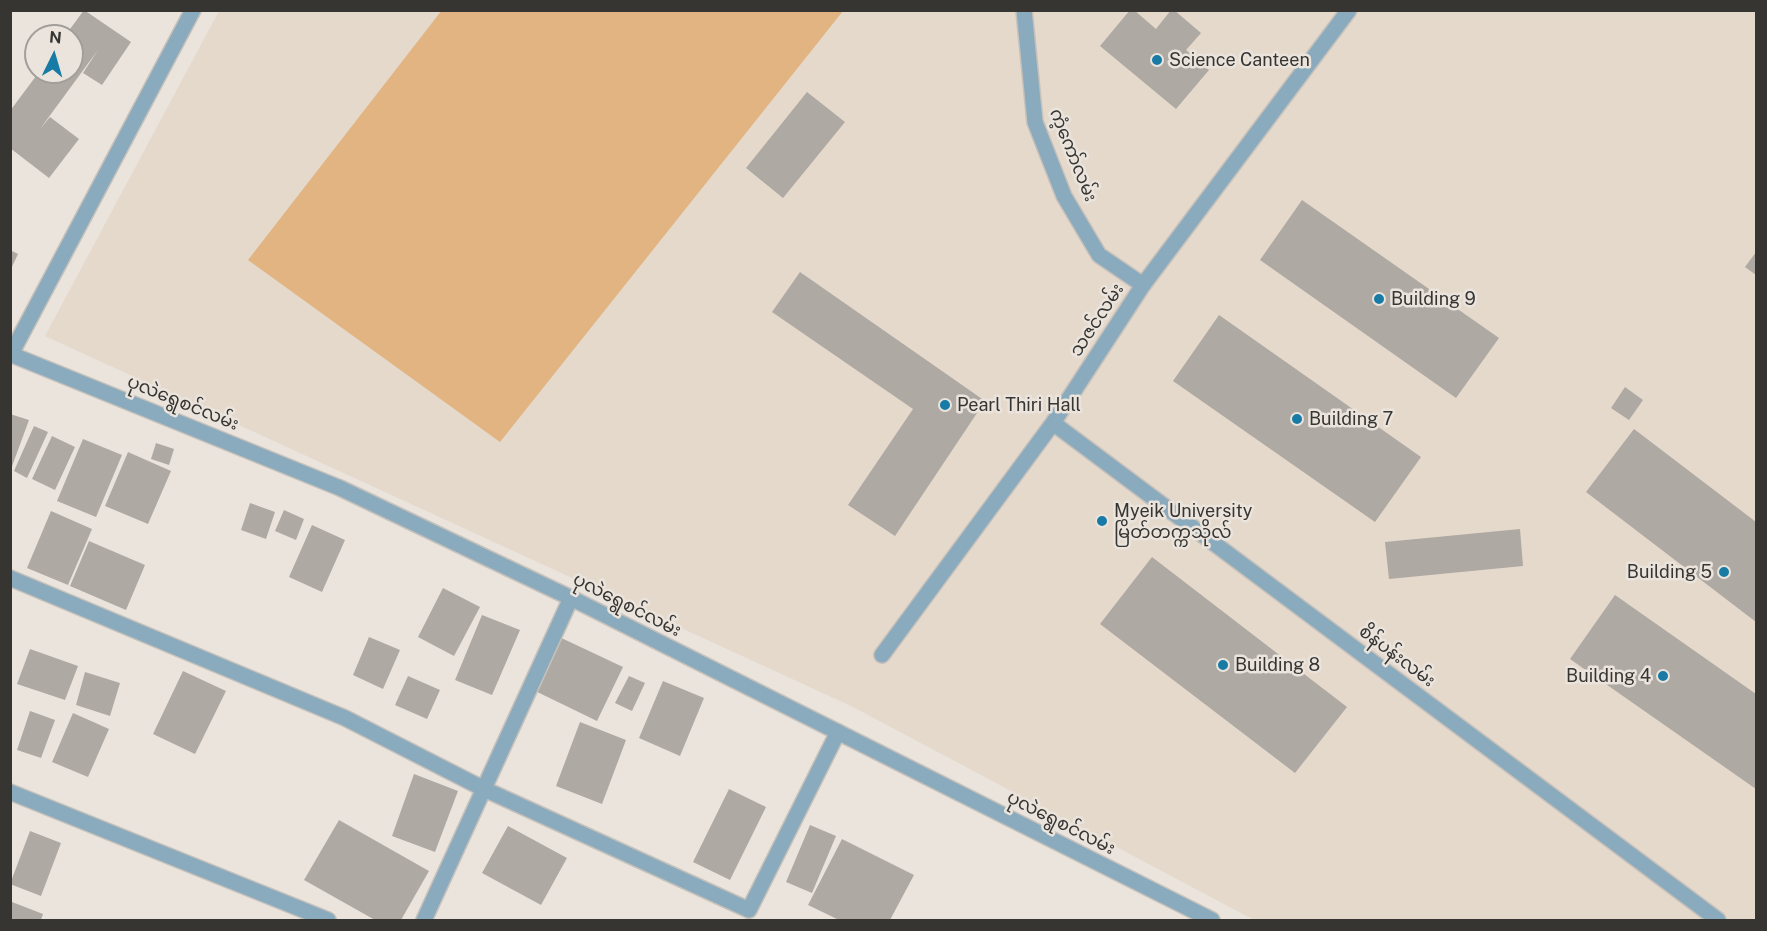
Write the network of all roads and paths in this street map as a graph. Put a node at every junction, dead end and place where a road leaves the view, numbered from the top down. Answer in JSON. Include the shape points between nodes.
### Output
{"nodes":[{"id":1,"x":193,"y":10,"type":"edge"},
{"id":2,"x":1024,"y":10,"type":"edge"},
{"id":3,"x":1349,"y":10,"type":"edge"},
{"id":4,"x":1143,"y":285,"type":"junction"},
{"id":5,"x":10,"y":354,"type":"edge"},
{"id":6,"x":1053,"y":423,"type":"junction"},
{"id":7,"x":10,"y":578,"type":"edge"},
{"id":8,"x":571,"y":598,"type":"junction"},
{"id":9,"x":882,"y":655,"type":"dead end"},
{"id":10,"x":838,"y":732,"type":"junction"},
{"id":11,"x":484,"y":789,"type":"junction"},
{"id":12,"x":10,"y":792,"type":"edge"},
{"id":13,"x":328,"y":921,"type":"edge"},
{"id":14,"x":424,"y":921,"type":"edge"},
{"id":15,"x":1212,"y":921,"type":"edge"},
{"id":16,"x":1718,"y":921,"type":"edge"}],
"edges":[{"from":1,"to":5,"type":"street"},
{"from":2,"to":4,"type":"street","name":"ကံ့ကော်လမ်း","via":[[1035,122],[1064,196],[1099,255]]},
{"from":3,"to":4,"type":"street","name":"သဇင်လမ်း"},
{"from":4,"to":6,"type":"street","name":"သဇင်လမ်း"},
{"from":5,"to":8,"type":"street","name":"ပုလဲရွေစင်လမ်း","via":[[340,488]]},
{"from":6,"to":9,"type":"street","name":"သဇင်လမ်း"},
{"from":6,"to":16,"type":"street","name":"စိန်ပန်းလမ်း"},
{"from":7,"to":11,"type":"street","via":[[345,718]]},
{"from":8,"to":10,"type":"street","name":"ပုလဲရွေစင်လမ်း"},
{"from":8,"to":11,"type":"street"},
{"from":10,"to":11,"type":"street","via":[[749,910]]},
{"from":10,"to":15,"type":"street","name":"ပုလဲရွေစင်လမ်း"},
{"from":11,"to":14,"type":"street"},
{"from":12,"to":13,"type":"street"}]}
